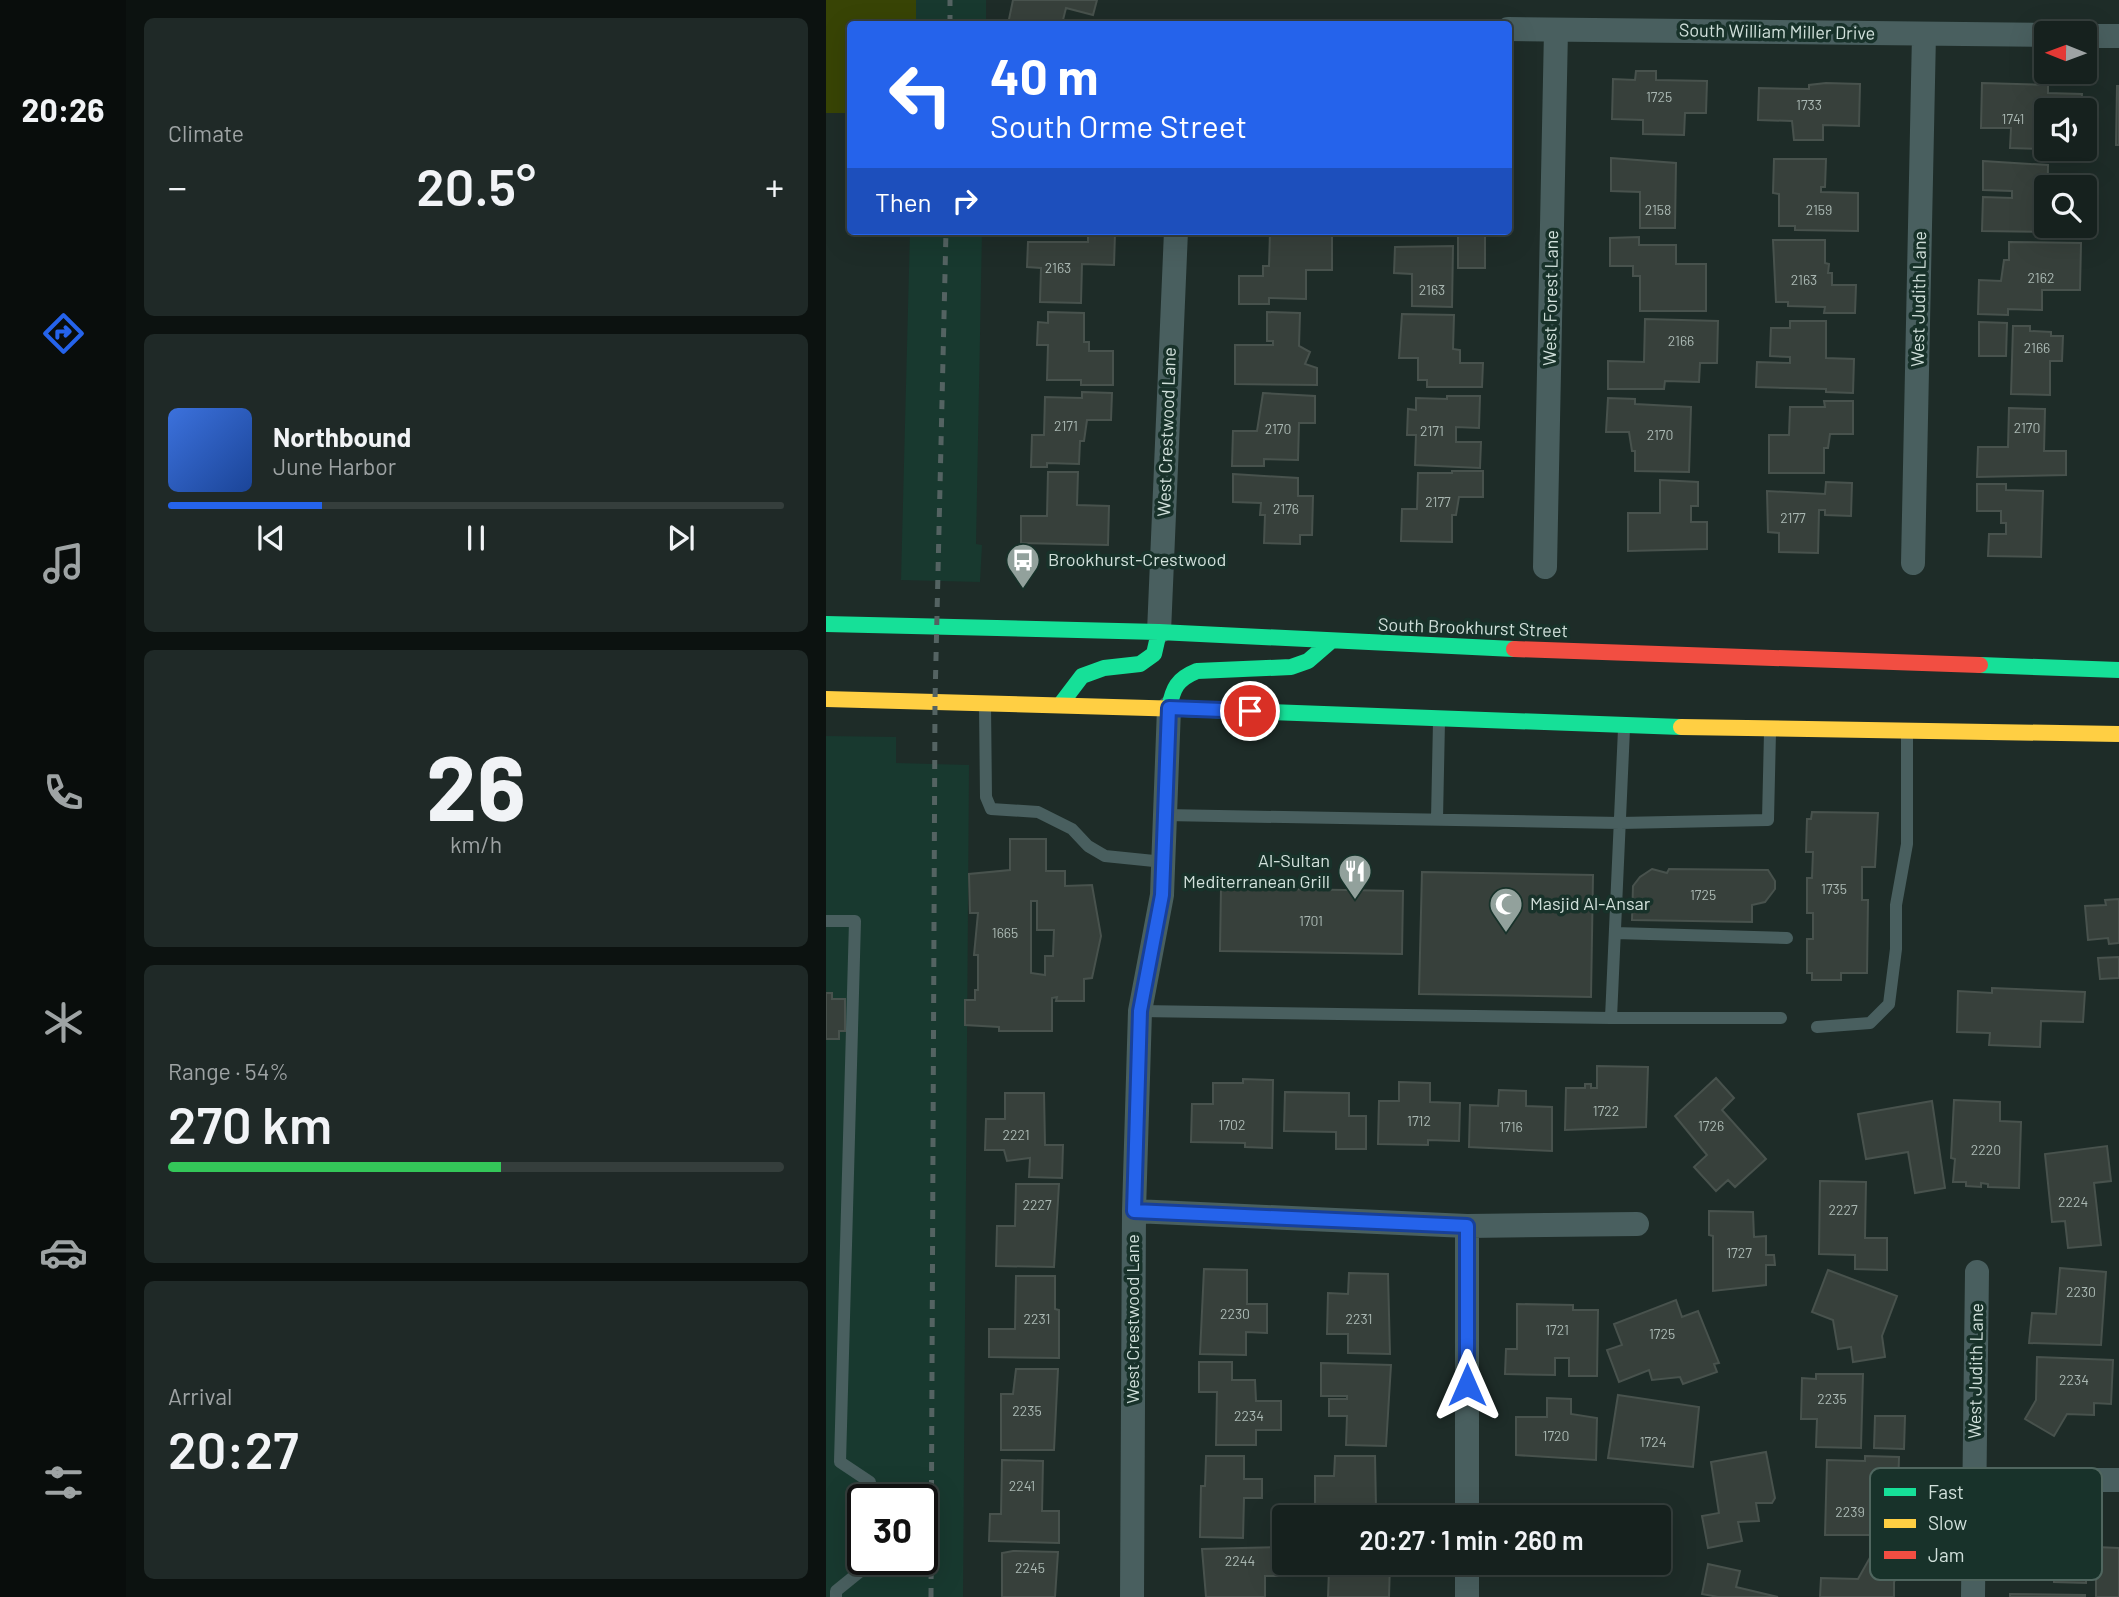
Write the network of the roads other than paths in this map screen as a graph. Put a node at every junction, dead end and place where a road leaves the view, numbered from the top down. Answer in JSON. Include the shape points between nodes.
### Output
{"nodes":[{"id":1,"x":1512,"y":29,"type":"edge"},
{"id":2,"x":1556,"y":30,"type":"junction"},
{"id":3,"x":1924,"y":34,"type":"junction"},
{"id":4,"x":2034,"y":35,"type":"edge"},
{"id":5,"x":2097,"y":36,"type":"edge"},
{"id":6,"x":2119,"y":36,"type":"edge"},
{"id":7,"x":1176,"y":235,"type":"edge"},
{"id":8,"x":1913,"y":563,"type":"dead end"},
{"id":9,"x":1545,"y":567,"type":"dead end"},
{"id":10,"x":826,"y":624,"type":"edge"},
{"id":11,"x":1159,"y":632,"type":"junction"},
{"id":12,"x":1330,"y":642,"type":"junction"},
{"id":13,"x":2119,"y":670,"type":"edge"},
{"id":14,"x":826,"y":699,"type":"edge"},
{"id":15,"x":985,"y":701,"type":"junction"},
{"id":16,"x":1060,"y":705,"type":"junction"},
{"id":17,"x":1169,"y":708,"type":"junction"},
{"id":18,"x":1439,"y":717,"type":"junction"},
{"id":19,"x":1624,"y":726,"type":"junction"},
{"id":20,"x":1770,"y":728,"type":"junction"},
{"id":21,"x":1907,"y":731,"type":"junction"},
{"id":22,"x":2119,"y":734,"type":"edge"},
{"id":23,"x":1165,"y":815,"type":"junction"},
{"id":24,"x":1437,"y":819,"type":"junction"},
{"id":25,"x":1620,"y":823,"type":"junction"},
{"id":26,"x":1164,"y":862,"type":"junction"},
{"id":27,"x":826,"y":921,"type":"edge"},
{"id":28,"x":1615,"y":933,"type":"junction"},
{"id":29,"x":1787,"y":938,"type":"dead end"},
{"id":30,"x":1140,"y":1011,"type":"junction"},
{"id":31,"x":1611,"y":1018,"type":"junction"},
{"id":32,"x":1781,"y":1018,"type":"dead end"},
{"id":33,"x":1817,"y":1027,"type":"dead end"},
{"id":34,"x":1134,"y":1211,"type":"junction"},
{"id":35,"x":1637,"y":1224,"type":"dead end"},
{"id":36,"x":1467,"y":1226,"type":"junction"},
{"id":37,"x":1977,"y":1272,"type":"dead end"},
{"id":38,"x":1975,"y":1468,"type":"edge"},
{"id":39,"x":870,"y":1484,"type":"edge"},
{"id":40,"x":1467,"y":1505,"type":"edge"},
{"id":41,"x":856,"y":1575,"type":"edge"},
{"id":42,"x":1467,"y":1575,"type":"edge"},
{"id":43,"x":836,"y":1597,"type":"edge"},
{"id":44,"x":1132,"y":1597,"type":"edge"},
{"id":45,"x":1467,"y":1597,"type":"edge"}],
"edges":[{"from":1,"to":2,"type":"street","name":"South William Miller Drive"},
{"from":2,"to":3,"type":"street","name":"South William Miller Drive"},
{"from":2,"to":9,"type":"street","name":"West Forest Lane"},
{"from":3,"to":4,"type":"street","name":"South William Miller Drive"},
{"from":3,"to":8,"type":"street","name":"West Judith Lane"},
{"from":5,"to":6,"type":"street"},
{"from":7,"to":11,"type":"street","name":"West Crestwood Lane"},
{"from":10,"to":11,"type":"main road","name":"South Brookhurst Street"},
{"from":11,"to":12,"type":"main road","name":"South Brookhurst Street"},
{"from":11,"to":16,"type":"main road","via":[[1154,654],[1140,664],[1082,676]]},
{"from":12,"to":13,"type":"main road","name":"South Brookhurst Street"},
{"from":12,"to":17,"type":"main road","via":[[1306,662],[1282,668],[1203,669],[1187,674],[1175,686]]},
{"from":14,"to":15,"type":"main road"},
{"from":15,"to":16,"type":"main road"},
{"from":15,"to":26,"type":"lane","via":[[986,797],[991,808],[1038,812],[1072,829],[1105,856]]},
{"from":16,"to":17,"type":"main road"},
{"from":17,"to":18,"type":"main road"},
{"from":17,"to":23,"type":"street","name":"West Crestwood Lane"},
{"from":18,"to":19,"type":"main road"},
{"from":18,"to":24,"type":"lane"},
{"from":19,"to":20,"type":"main road"},
{"from":19,"to":25,"type":"lane"},
{"from":20,"to":21,"type":"main road"},
{"from":20,"to":25,"type":"lane","via":[[1768,820]]},
{"from":21,"to":22,"type":"main road"},
{"from":21,"to":33,"type":"lane","via":[[1907,844],[1896,905],[1889,1004],[1870,1023]]},
{"from":23,"to":24,"type":"lane"},
{"from":23,"to":26,"type":"street","name":"West Crestwood Lane"},
{"from":24,"to":25,"type":"lane"},
{"from":25,"to":28,"type":"lane"},
{"from":26,"to":30,"type":"street","name":"West Crestwood Lane"},
{"from":27,"to":39,"type":"lane","via":[[855,921],[839,1462]]},
{"from":28,"to":29,"type":"lane"},
{"from":28,"to":31,"type":"lane"},
{"from":30,"to":31,"type":"lane"},
{"from":30,"to":34,"type":"street","name":"West Crestwood Lane"},
{"from":31,"to":32,"type":"lane"},
{"from":34,"to":36,"type":"street"},
{"from":34,"to":44,"type":"street","name":"West Crestwood Lane"},
{"from":35,"to":36,"type":"street"},
{"from":36,"to":40,"type":"street"},
{"from":37,"to":38,"type":"street","name":"West Judith Lane"},
{"from":41,"to":43,"type":"lane","via":[[836,1591]]},
{"from":42,"to":45,"type":"street"}]}
